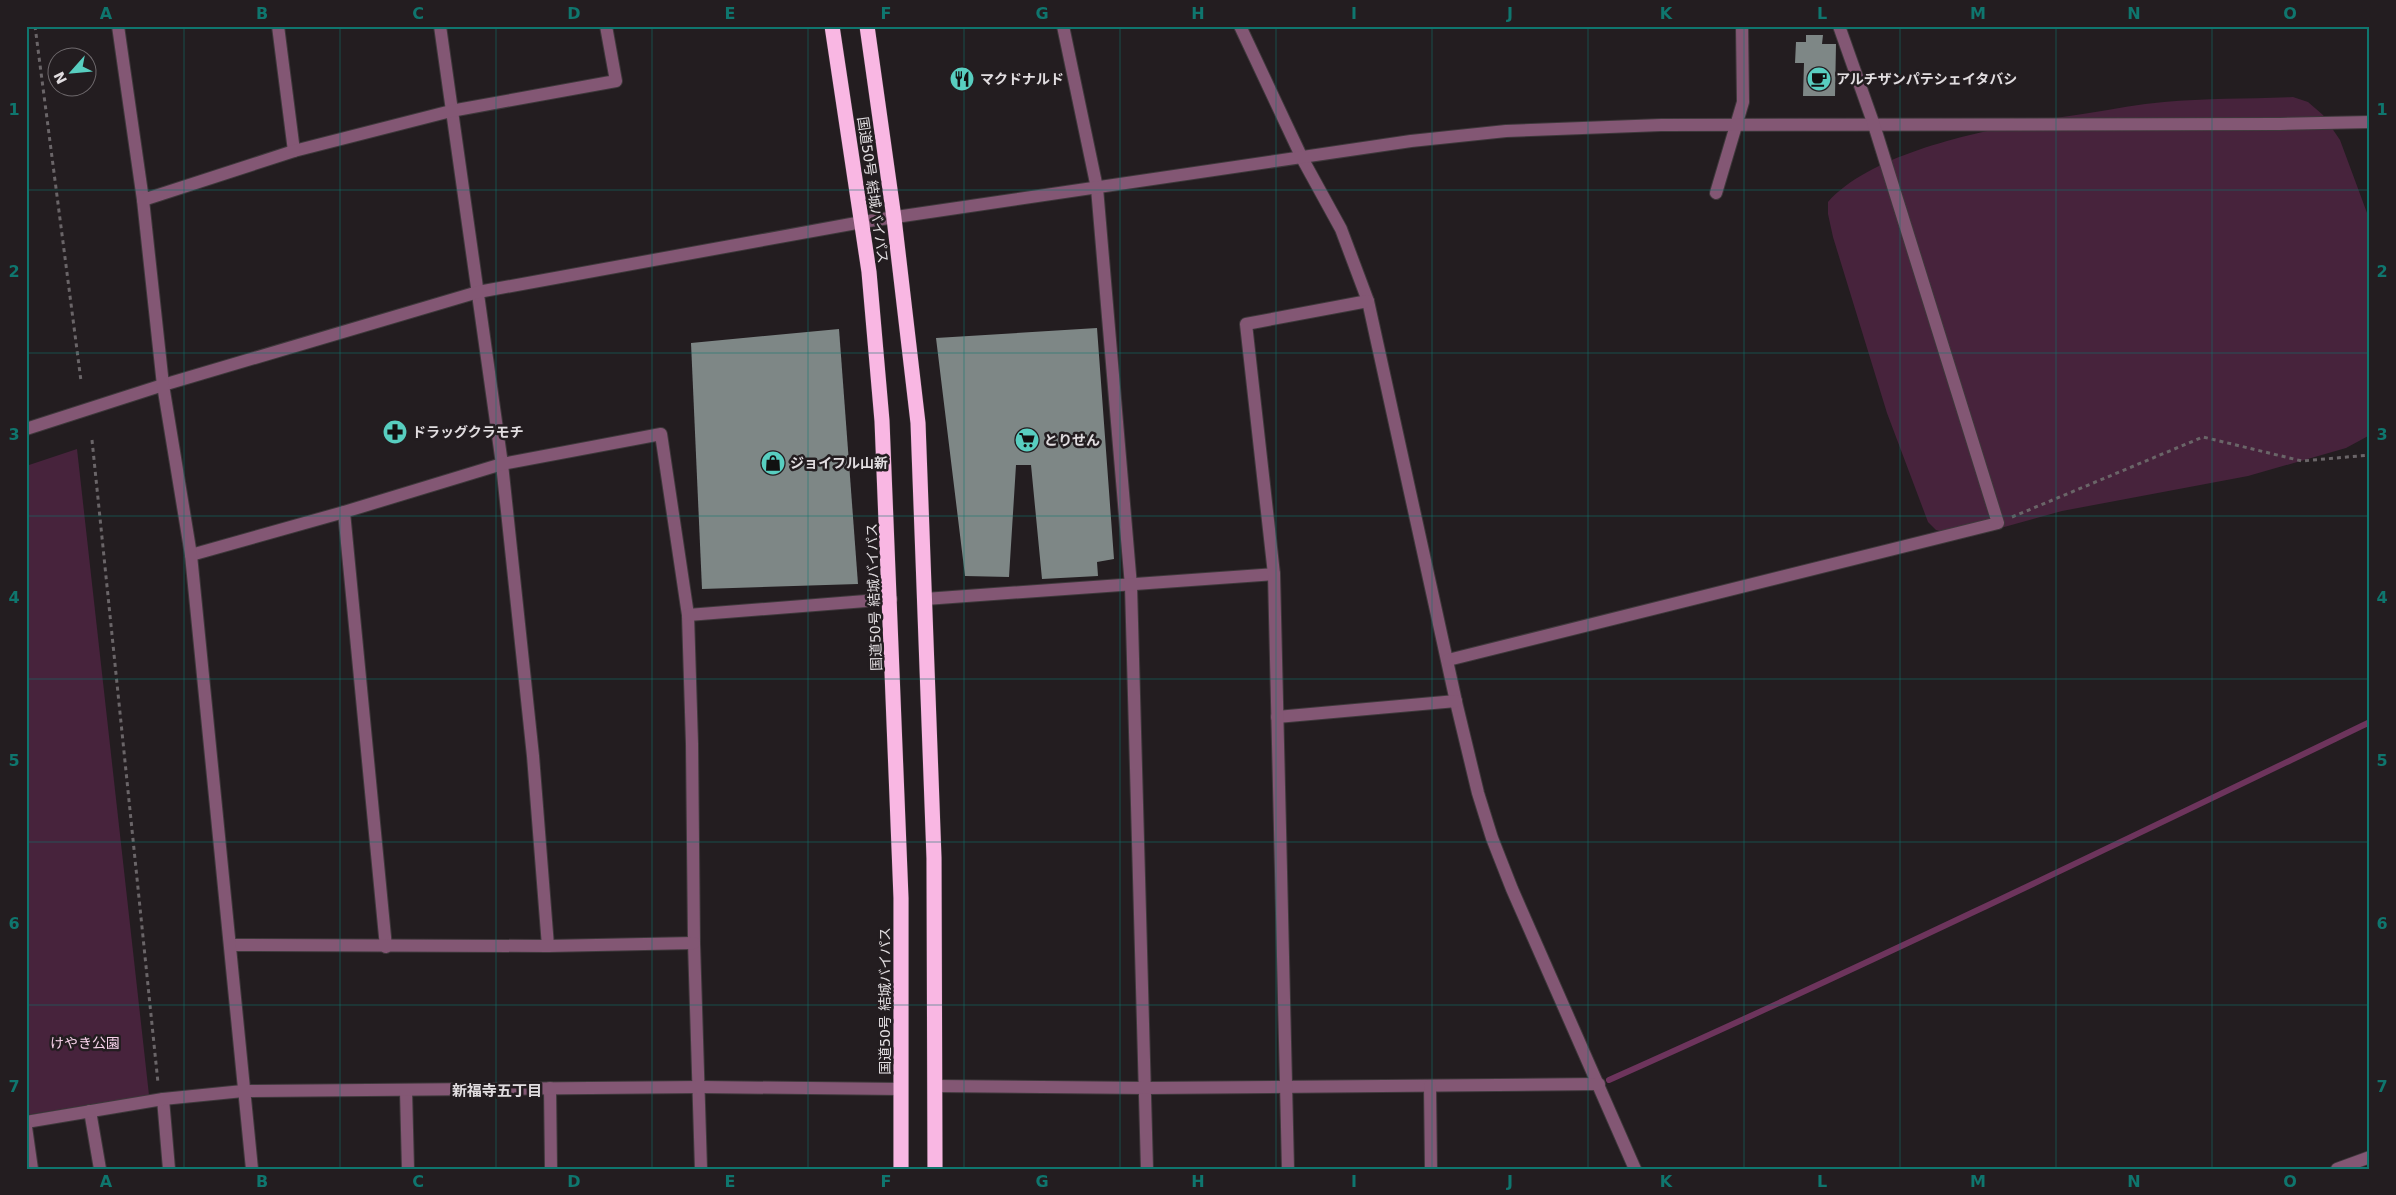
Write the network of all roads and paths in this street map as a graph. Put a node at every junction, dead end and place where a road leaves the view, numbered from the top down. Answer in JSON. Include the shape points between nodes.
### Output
{"nodes":[{"id":1,"x":35,"y":26,"type":"edge"},
{"id":2,"x":118,"y":26,"type":"edge"},
{"id":3,"x":278,"y":26,"type":"edge"},
{"id":4,"x":440,"y":26,"type":"edge"},
{"id":5,"x":606,"y":26,"type":"edge"},
{"id":6,"x":832,"y":26,"type":"edge"},
{"id":7,"x":867,"y":26,"type":"edge"},
{"id":8,"x":1062,"y":26,"type":"edge"},
{"id":9,"x":1240,"y":26,"type":"edge"},
{"id":10,"x":1742,"y":26,"type":"edge"},
{"id":11,"x":1839,"y":26,"type":"edge"},
{"id":12,"x":451,"y":111,"type":"junction"},
{"id":13,"x":2370,"y":122,"type":"edge"},
{"id":14,"x":1736,"y":124,"type":"junction"},
{"id":15,"x":1874,"y":125,"type":"junction"},
{"id":16,"x":294,"y":151,"type":"junction"},
{"id":17,"x":1302,"y":158,"type":"junction"},
{"id":18,"x":1097,"y":188,"type":"junction"},
{"id":19,"x":1716,"y":193,"type":"dead end"},
{"id":20,"x":143,"y":200,"type":"junction"},
{"id":21,"x":894,"y":218,"type":"junction"},
{"id":22,"x":862,"y":222,"type":"junction"},
{"id":23,"x":478,"y":292,"type":"junction"},
{"id":24,"x":1368,"y":301,"type":"junction"},
{"id":25,"x":81,"y":381,"type":"dead end"},
{"id":26,"x":162,"y":385,"type":"junction"},
{"id":27,"x":26,"y":429,"type":"edge"},
{"id":28,"x":92,"y":440,"type":"dead end"},
{"id":29,"x":2370,"y":455,"type":"edge"},
{"id":30,"x":502,"y":464,"type":"junction"},
{"id":31,"x":344,"y":512,"type":"junction"},
{"id":32,"x":1998,"y":523,"type":"junction"},
{"id":33,"x":191,"y":555,"type":"junction"},
{"id":34,"x":1274,"y":574,"type":"junction"},
{"id":35,"x":1131,"y":586,"type":"junction"},
{"id":36,"x":891,"y":599,"type":"junction"},
{"id":37,"x":925,"y":599,"type":"junction"},
{"id":38,"x":688,"y":615,"type":"junction"},
{"id":39,"x":1448,"y":660,"type":"junction"},
{"id":40,"x":1456,"y":701,"type":"junction"},
{"id":41,"x":1278,"y":716,"type":"junction"},
{"id":42,"x":694,"y":944,"type":"junction"},
{"id":43,"x":230,"y":945,"type":"junction"},
{"id":44,"x":548,"y":946,"type":"junction"},
{"id":45,"x":386,"y":947,"type":"junction"},
{"id":46,"x":1599,"y":1084,"type":"junction"},
{"id":47,"x":934,"y":1086,"type":"junction"},
{"id":48,"x":1430,"y":1086,"type":"junction"},
{"id":49,"x":700,"y":1087,"type":"junction"},
{"id":50,"x":1286,"y":1087,"type":"junction"},
{"id":51,"x":550,"y":1088,"type":"junction"},
{"id":52,"x":902,"y":1088,"type":"junction"},
{"id":53,"x":1146,"y":1088,"type":"junction"},
{"id":54,"x":243,"y":1091,"type":"junction"},
{"id":55,"x":406,"y":1091,"type":"junction"},
{"id":56,"x":161,"y":1093,"type":"junction"},
{"id":57,"x":90,"y":1111,"type":"junction"},
{"id":58,"x":26,"y":1122,"type":"edge"},
{"id":59,"x":26,"y":1127,"type":"edge"},
{"id":60,"x":2370,"y":1157,"type":"edge"},
{"id":61,"x":32,"y":1169,"type":"edge"},
{"id":62,"x":100,"y":1169,"type":"edge"},
{"id":63,"x":169,"y":1169,"type":"edge"},
{"id":64,"x":252,"y":1169,"type":"edge"},
{"id":65,"x":408,"y":1169,"type":"edge"},
{"id":66,"x":551,"y":1169,"type":"edge"},
{"id":67,"x":701,"y":1169,"type":"edge"},
{"id":68,"x":901,"y":1169,"type":"edge"},
{"id":69,"x":935,"y":1169,"type":"edge"},
{"id":70,"x":1147,"y":1169,"type":"edge"},
{"id":71,"x":1288,"y":1169,"type":"edge"},
{"id":72,"x":1431,"y":1169,"type":"edge"},
{"id":73,"x":1635,"y":1169,"type":"edge"},
{"id":74,"x":2337,"y":1169,"type":"edge"}],
"edges":[{"from":1,"to":25,"type":"path"},
{"from":2,"to":20,"type":"street"},
{"from":3,"to":16,"type":"street"},
{"from":4,"to":12,"type":"street"},
{"from":5,"to":12,"type":"street","via":[[616,81]]},
{"from":6,"to":22,"type":"highway","name":"国道50号 結城バイパス"},
{"from":7,"to":21,"type":"highway","name":"国道50号 結城バイパス"},
{"from":8,"to":18,"type":"street"},
{"from":9,"to":17,"type":"street"},
{"from":10,"to":14,"type":"street","via":[[1743,102]]},
{"from":11,"to":15,"type":"street"},
{"from":12,"to":16,"type":"street"},
{"from":12,"to":23,"type":"street"},
{"from":13,"to":15,"type":"street"},
{"from":14,"to":15,"type":"street"},
{"from":14,"to":17,"type":"street","via":[[1506,132],[1411,141]]},
{"from":14,"to":19,"type":"street"},
{"from":15,"to":32,"type":"street"},
{"from":16,"to":20,"type":"street"},
{"from":17,"to":18,"type":"street"},
{"from":17,"to":24,"type":"street","via":[[1342,230]]},
{"from":18,"to":21,"type":"street"},
{"from":18,"to":35,"type":"street"},
{"from":20,"to":26,"type":"street"},
{"from":21,"to":22,"type":"street"},
{"from":21,"to":37,"type":"highway","name":"国道50号 結城バイパス","via":[[918,423]]},
{"from":22,"to":23,"type":"street"},
{"from":22,"to":36,"type":"highway","name":"国道50号 結城バイパス","via":[[882,421]]},
{"from":23,"to":26,"type":"street"},
{"from":23,"to":30,"type":"street"},
{"from":24,"to":34,"type":"street","via":[[1246,324]]},
{"from":24,"to":39,"type":"street"},
{"from":26,"to":27,"type":"street"},
{"from":26,"to":33,"type":"street"},
{"from":28,"to":56,"type":"path"},
{"from":29,"to":32,"type":"path","via":[[2302,461],[2203,437]]},
{"from":30,"to":31,"type":"street"},
{"from":30,"to":38,"type":"street","via":[[661,434]]},
{"from":30,"to":44,"type":"street","via":[[533,756]]},
{"from":31,"to":33,"type":"street"},
{"from":31,"to":45,"type":"street"},
{"from":32,"to":39,"type":"street"},
{"from":33,"to":43,"type":"street"},
{"from":34,"to":35,"type":"street"},
{"from":34,"to":41,"type":"street"},
{"from":35,"to":37,"type":"street"},
{"from":35,"to":53,"type":"street"},
{"from":36,"to":38,"type":"street"},
{"from":36,"to":52,"type":"highway","name":"国道50号 結城バイパス","via":[[901,898]]},
{"from":37,"to":47,"type":"highway","name":"国道50号 結城バイパス","via":[[934,858]]},
{"from":38,"to":42,"type":"street"},
{"from":39,"to":40,"type":"street"},
{"from":40,"to":41,"type":"street"},
{"from":40,"to":46,"type":"street","via":[[1492,838]]},
{"from":41,"to":50,"type":"street"},
{"from":42,"to":44,"type":"street"},
{"from":42,"to":49,"type":"street"},
{"from":43,"to":45,"type":"street"},
{"from":43,"to":54,"type":"street"},
{"from":44,"to":45,"type":"street"},
{"from":46,"to":48,"type":"street"},
{"from":46,"to":73,"type":"street"},
{"from":47,"to":53,"type":"street"},
{"from":47,"to":69,"type":"highway","name":"国道50号 結城バイパス"},
{"from":48,"to":50,"type":"street"},
{"from":48,"to":72,"type":"street"},
{"from":49,"to":51,"type":"street"},
{"from":49,"to":52,"type":"street"},
{"from":49,"to":67,"type":"street"},
{"from":50,"to":53,"type":"street"},
{"from":50,"to":71,"type":"street"},
{"from":51,"to":55,"type":"street"},
{"from":51,"to":66,"type":"street"},
{"from":52,"to":68,"type":"highway","name":"国道50号 結城バイパス"},
{"from":53,"to":70,"type":"street"},
{"from":54,"to":55,"type":"street"},
{"from":54,"to":56,"type":"street"},
{"from":54,"to":64,"type":"street"},
{"from":55,"to":65,"type":"street"},
{"from":56,"to":57,"type":"street"},
{"from":56,"to":63,"type":"street"},
{"from":57,"to":58,"type":"street"},
{"from":57,"to":62,"type":"street"},
{"from":59,"to":61,"type":"street"},
{"from":60,"to":74,"type":"street"}]}
